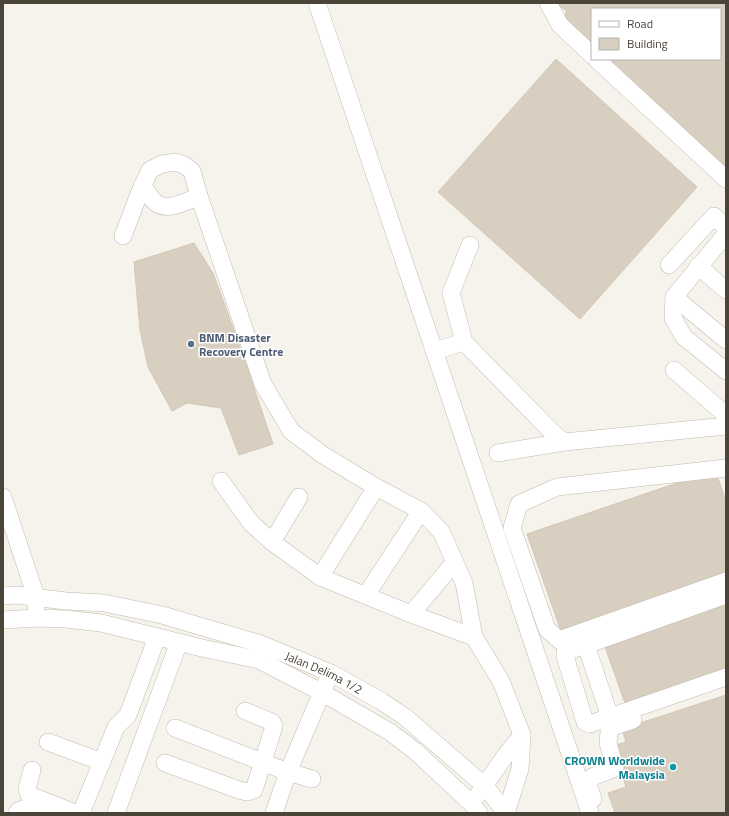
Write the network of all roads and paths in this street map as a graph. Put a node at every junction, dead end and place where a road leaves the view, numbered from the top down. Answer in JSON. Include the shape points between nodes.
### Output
{"nodes":[{"id":1,"x":317,"y":3,"type":"edge"},
{"id":2,"x":548,"y":3,"type":"edge"},
{"id":3,"x":591,"y":54,"type":"edge"},
{"id":4,"x":597,"y":60,"type":"edge"},
{"id":5,"x":726,"y":179,"type":"edge"},
{"id":6,"x":142,"y":186,"type":"junction"},
{"id":7,"x":199,"y":196,"type":"junction"},
{"id":8,"x":726,"y":228,"type":"edge"},
{"id":9,"x":726,"y":234,"type":"edge"},
{"id":10,"x":123,"y":236,"type":"dead end"},
{"id":11,"x":470,"y":245,"type":"dead end"},
{"id":12,"x":669,"y":264,"type":"dead end"},
{"id":13,"x":698,"y":266,"type":"junction"},
{"id":14,"x":726,"y":290,"type":"edge"},
{"id":15,"x":674,"y":297,"type":"junction"},
{"id":16,"x":726,"y":340,"type":"edge"},
{"id":17,"x":464,"y":342,"type":"junction"},
{"id":18,"x":434,"y":351,"type":"junction"},
{"id":19,"x":674,"y":370,"type":"dead end"},
{"id":20,"x":726,"y":371,"type":"edge"},
{"id":21,"x":726,"y":415,"type":"edge"},
{"id":22,"x":726,"y":426,"type":"edge"},
{"id":23,"x":564,"y":442,"type":"junction"},
{"id":24,"x":498,"y":453,"type":"dead end"},
{"id":25,"x":726,"y":468,"type":"edge"},
{"id":26,"x":221,"y":481,"type":"dead end"},
{"id":27,"x":376,"y":487,"type":"junction"},
{"id":28,"x":299,"y":497,"type":"dead end"},
{"id":29,"x":3,"y":498,"type":"edge"},
{"id":30,"x":421,"y":511,"type":"junction"},
{"id":31,"x":272,"y":542,"type":"junction"},
{"id":32,"x":454,"y":563,"type":"junction"},
{"id":33,"x":320,"y":577,"type":"junction"},
{"id":34,"x":726,"y":581,"type":"edge"},
{"id":35,"x":366,"y":595,"type":"junction"},
{"id":36,"x":726,"y":595,"type":"edge"},
{"id":37,"x":3,"y":596,"type":"edge"},
{"id":38,"x":36,"y":597,"type":"junction"},
{"id":39,"x":411,"y":614,"type":"junction"},
{"id":40,"x":36,"y":618,"type":"junction"},
{"id":41,"x":3,"y":620,"type":"edge"},
{"id":42,"x":157,"y":637,"type":"junction"},
{"id":43,"x":474,"y":637,"type":"junction"},
{"id":44,"x":179,"y":642,"type":"junction"},
{"id":45,"x":586,"y":644,"type":"junction"},
{"id":46,"x":331,"y":673,"type":"junction"},
{"id":47,"x":726,"y":677,"type":"edge"},
{"id":48,"x":726,"y":689,"type":"edge"},
{"id":49,"x":321,"y":692,"type":"junction"},
{"id":50,"x":245,"y":711,"type":"dead end"},
{"id":51,"x":610,"y":717,"type":"junction"},
{"id":52,"x":175,"y":728,"type":"dead end"},
{"id":53,"x":522,"y":735,"type":"junction"},
{"id":54,"x":48,"y":742,"type":"dead end"},
{"id":55,"x":264,"y":761,"type":"junction"},
{"id":56,"x":102,"y":762,"type":"junction"},
{"id":57,"x":165,"y":763,"type":"dead end"},
{"id":58,"x":32,"y":770,"type":"dead end"},
{"id":59,"x":288,"y":772,"type":"junction"},
{"id":60,"x":312,"y":778,"type":"dead end"},
{"id":61,"x":485,"y":786,"type":"junction"},
{"id":62,"x":475,"y":808,"type":"edge"},
{"id":63,"x":17,"y":813,"type":"edge"},
{"id":64,"x":42,"y":813,"type":"edge"},
{"id":65,"x":75,"y":813,"type":"edge"},
{"id":66,"x":81,"y":813,"type":"edge"},
{"id":67,"x":116,"y":813,"type":"edge"},
{"id":68,"x":274,"y":813,"type":"edge"},
{"id":69,"x":506,"y":813,"type":"edge"},
{"id":70,"x":590,"y":813,"type":"edge"},
{"id":71,"x":598,"y":813,"type":"edge"}],
"edges":[{"from":1,"to":18,"type":"street"},
{"from":2,"to":3,"type":"street","via":[[560,25]]},
{"from":4,"to":5,"type":"street"},
{"from":6,"to":7,"type":"street","via":[[161,206],[172,206]]},
{"from":6,"to":7,"type":"street","via":[[150,170],[162,164],[176,162],[192,171]]},
{"from":6,"to":10,"type":"street"},
{"from":7,"to":27,"type":"street","via":[[263,384],[291,431],[323,455]]},
{"from":8,"to":12,"type":"street","via":[[714,216]]},
{"from":9,"to":13,"type":"street"},
{"from":11,"to":17,"type":"street","via":[[451,293]]},
{"from":13,"to":14,"type":"street"},
{"from":13,"to":15,"type":"street"},
{"from":15,"to":16,"type":"street"},
{"from":15,"to":20,"type":"street","via":[[673,318],[684,336]]},
{"from":17,"to":18,"type":"street"},
{"from":17,"to":23,"type":"street"},
{"from":18,"to":70,"type":"street"},
{"from":19,"to":21,"type":"street"},
{"from":22,"to":23,"type":"street"},
{"from":23,"to":24,"type":"street"},
{"from":25,"to":34,"type":"street","via":[[557,487],[519,504],[512,528],[547,629],[559,640]]},
{"from":26,"to":31,"type":"street","via":[[251,523]]},
{"from":27,"to":30,"type":"street"},
{"from":27,"to":33,"type":"street"},
{"from":28,"to":31,"type":"street"},
{"from":29,"to":38,"type":"street"},
{"from":30,"to":32,"type":"street","via":[[442,533]]},
{"from":30,"to":35,"type":"street"},
{"from":31,"to":33,"type":"street"},
{"from":32,"to":39,"type":"street"},
{"from":32,"to":43,"type":"street","via":[[464,583]]},
{"from":33,"to":35,"type":"street"},
{"from":35,"to":39,"type":"street"},
{"from":36,"to":45,"type":"street"},
{"from":37,"to":38,"type":"street","name":"Jalan Delima 1/2"},
{"from":38,"to":40,"type":"street"},
{"from":38,"to":46,"type":"street","name":"Jalan Delima 1/2","via":[[104,603],[162,615],[261,644]]},
{"from":39,"to":43,"type":"street"},
{"from":40,"to":41,"type":"street","name":"Jalan Delima 1/2"},
{"from":40,"to":42,"type":"street","name":"Jalan Delima 1/2","via":[[101,623]]},
{"from":42,"to":44,"type":"street","name":"Jalan Delima 1/2"},
{"from":42,"to":56,"type":"street","via":[[128,715],[116,727]]},
{"from":43,"to":53,"type":"street","via":[[501,681]]},
{"from":44,"to":49,"type":"street","name":"Jalan Delima 1/2","via":[[259,660]]},
{"from":44,"to":67,"type":"street"},
{"from":45,"to":51,"type":"street"},
{"from":45,"to":51,"type":"street","via":[[565,652],[585,722],[590,724]]},
{"from":46,"to":49,"type":"street"},
{"from":46,"to":61,"type":"street","name":"Jalan Delima 1/2","via":[[405,717]]},
{"from":47,"to":51,"type":"street"},
{"from":48,"to":71,"type":"street","via":[[615,726],[609,731],[608,743],[615,768],[592,777],[588,784]]},
{"from":49,"to":59,"type":"street"},
{"from":49,"to":62,"type":"street","name":"Jalan Delima 1/2","via":[[390,732],[415,751]]},
{"from":50,"to":55,"type":"street","via":[[272,722],[274,726]]},
{"from":52,"to":55,"type":"street"},
{"from":53,"to":61,"type":"street"},
{"from":53,"to":69,"type":"street","via":[[520,769]]},
{"from":54,"to":56,"type":"street"},
{"from":55,"to":57,"type":"street","via":[[254,790],[247,792]]},
{"from":55,"to":59,"type":"street"},
{"from":56,"to":66,"type":"street"},
{"from":58,"to":65,"type":"street","via":[[27,789],[29,795]]},
{"from":59,"to":60,"type":"street"},
{"from":59,"to":68,"type":"street"},
{"from":61,"to":62,"type":"street"},
{"from":61,"to":69,"type":"street","name":"Jalan Delima 1/2"},
{"from":63,"to":64,"type":"street","via":[[26,808]]}]}
